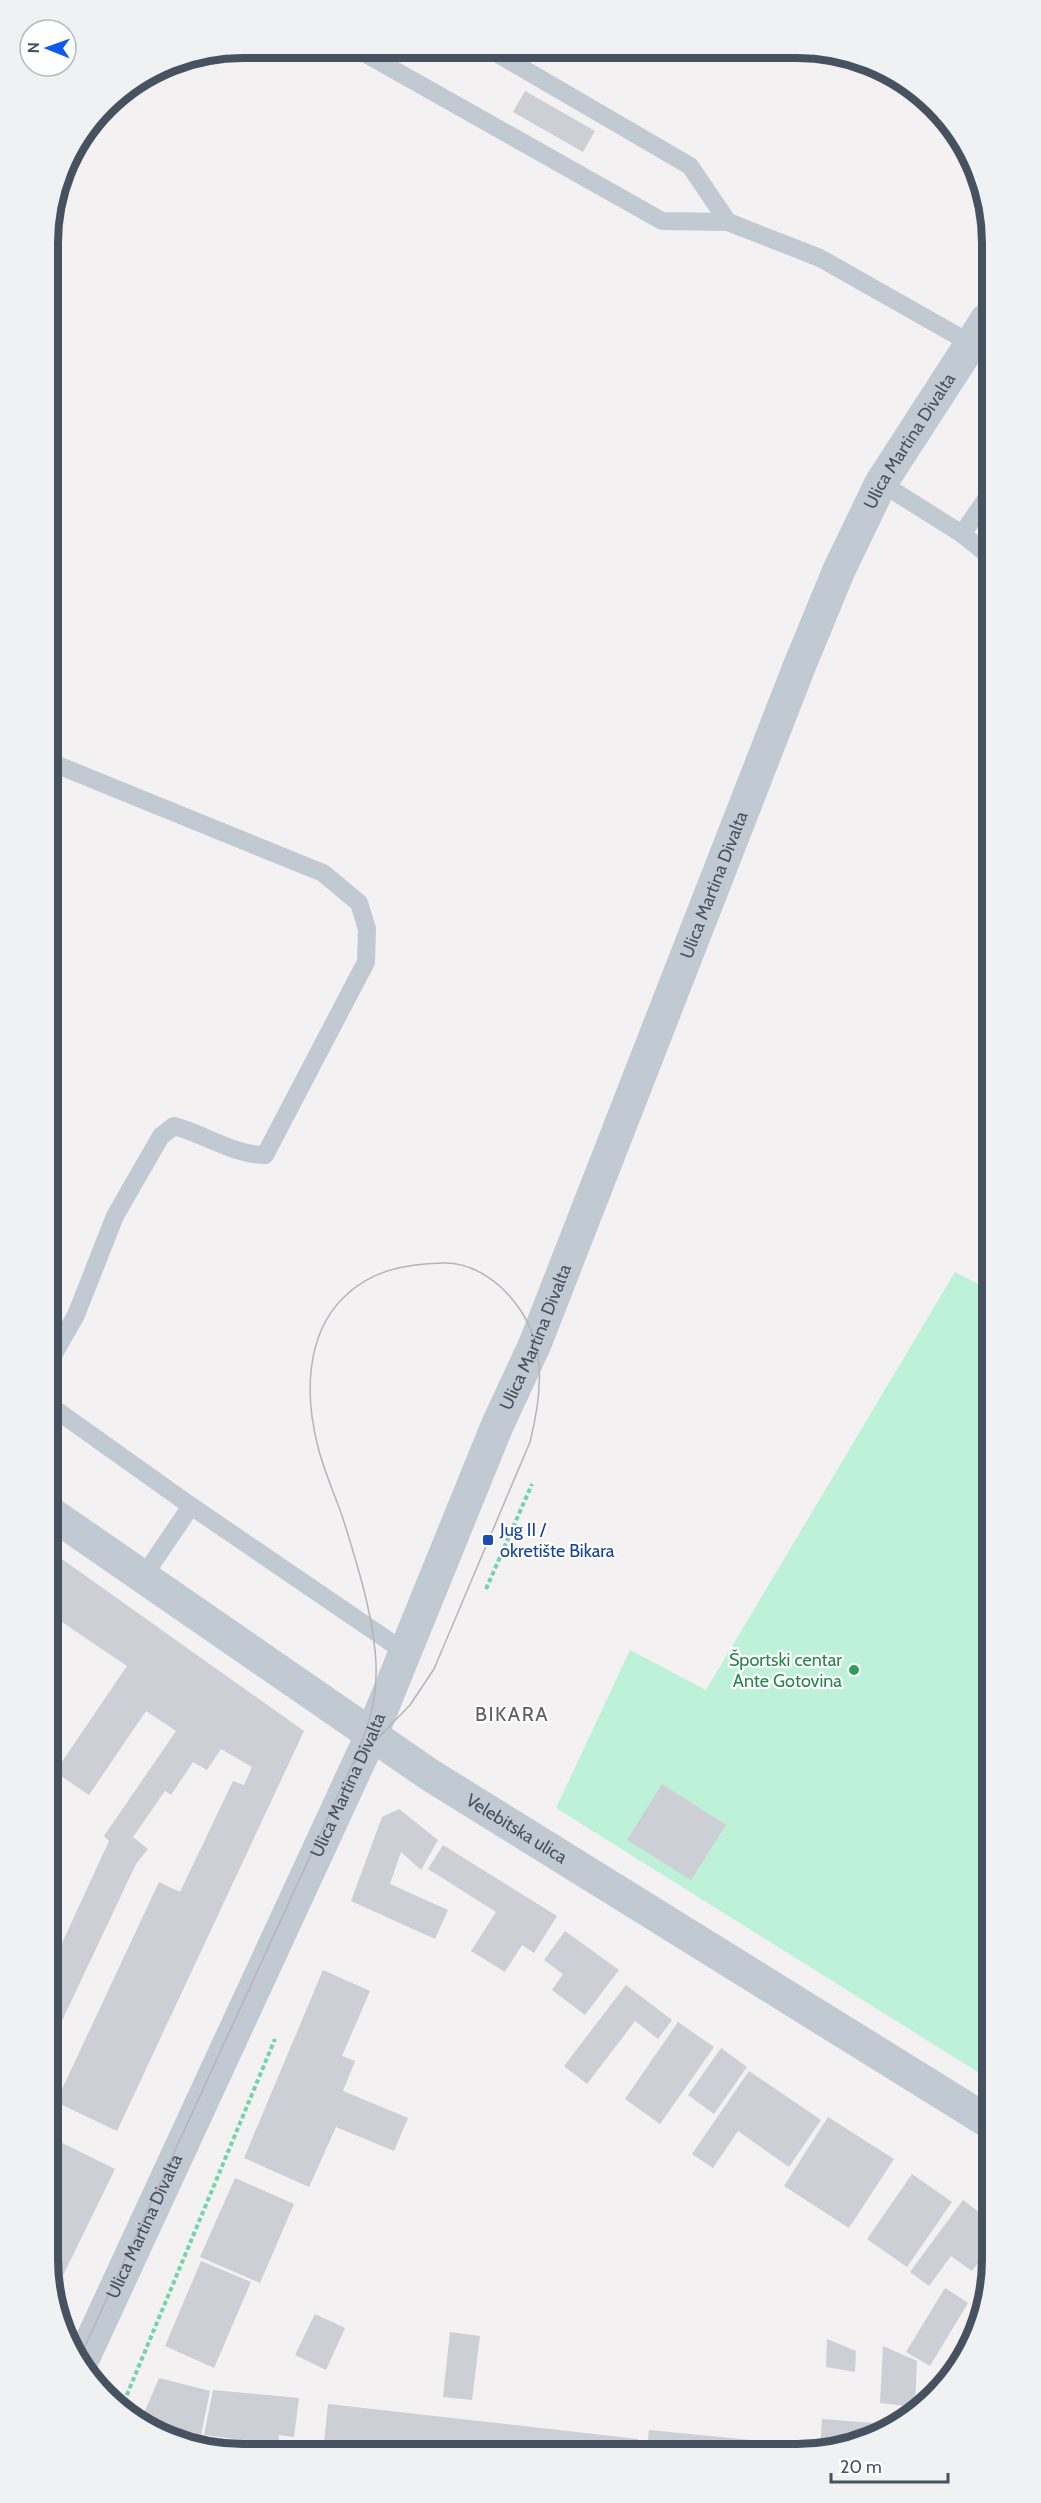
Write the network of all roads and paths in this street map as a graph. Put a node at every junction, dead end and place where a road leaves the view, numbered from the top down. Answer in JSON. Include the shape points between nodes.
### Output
{"nodes":[{"id":1,"x":374,"y":59,"type":"edge"},
{"id":2,"x":506,"y":59,"type":"edge"},
{"id":3,"x":728,"y":222,"type":"junction"},
{"id":4,"x":978,"y":331,"type":"edge"},
{"id":5,"x":881,"y":483,"type":"junction"},
{"id":6,"x":982,"y":505,"type":"edge"},
{"id":7,"x":962,"y":534,"type":"junction"},
{"id":8,"x":982,"y":550,"type":"edge"},
{"id":9,"x":59,"y":766,"type":"edge"},
{"id":10,"x":58,"y":1346,"type":"edge"},
{"id":11,"x":58,"y":1412,"type":"edge"},
{"id":12,"x":532,"y":1484,"type":"dead end"},
{"id":13,"x":191,"y":1506,"type":"junction"},
{"id":14,"x":58,"y":1518,"type":"edge"},
{"id":15,"x":143,"y":1577,"type":"junction"},
{"id":16,"x":486,"y":1589,"type":"dead end"},
{"id":17,"x":405,"y":1652,"type":"junction"},
{"id":18,"x":371,"y":1736,"type":"junction"},
{"id":19,"x":277,"y":2034,"type":"dead end"},
{"id":20,"x":982,"y":2118,"type":"edge"},
{"id":21,"x":85,"y":2355,"type":"edge"},
{"id":22,"x":124,"y":2400,"type":"edge"}],
"edges":[{"from":1,"to":3,"type":"lane","via":[[662,221]]},
{"from":2,"to":3,"type":"lane","via":[[690,166]]},
{"from":3,"to":4,"type":"lane","via":[[820,258]]},
{"from":4,"to":5,"type":"street","name":"Ulica Martina Divalta"},
{"from":5,"to":7,"type":"lane"},
{"from":5,"to":17,"type":"street","name":"Ulica Martina Divalta","via":[[803,656],[535,1344]]},
{"from":6,"to":7,"type":"lane"},
{"from":7,"to":8,"type":"lane"},
{"from":9,"to":10,"type":"lane","via":[[323,873],[359,903],[367,929],[366,962],[265,1155],[249,1155],[174,1126],[161,1136],[115,1216],[76,1315]]},
{"from":11,"to":13,"type":"lane"},
{"from":12,"to":16,"type":"path"},
{"from":13,"to":15,"type":"lane"},
{"from":13,"to":17,"type":"lane"},
{"from":14,"to":15,"type":"street","name":"Velebitska ulica"},
{"from":15,"to":18,"type":"street","name":"Velebitska ulica"},
{"from":17,"to":18,"type":"street","name":"Ulica Martina Divalta"},
{"from":18,"to":20,"type":"street","name":"Velebitska ulica"},
{"from":18,"to":21,"type":"street","name":"Ulica Martina Divalta"},
{"from":19,"to":22,"type":"path"}]}
